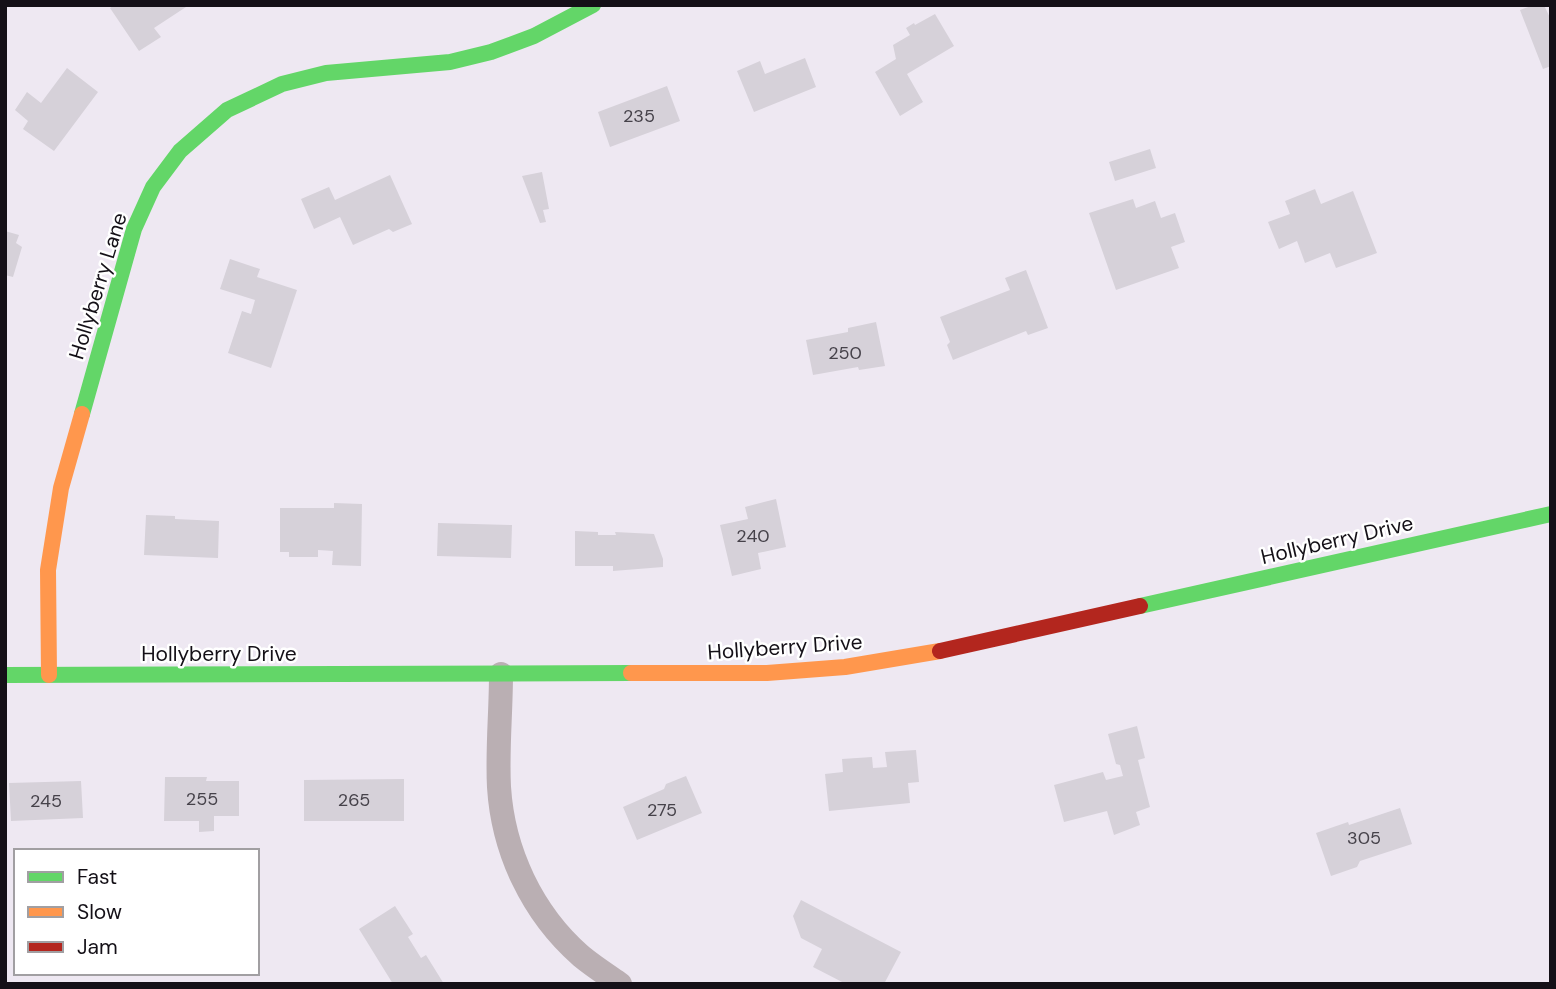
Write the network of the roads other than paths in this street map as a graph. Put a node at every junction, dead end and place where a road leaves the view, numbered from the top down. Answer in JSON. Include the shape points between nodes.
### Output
{"nodes":[{"id":1,"x":593,"y":5,"type":"edge"},
{"id":2,"x":1551,"y":514,"type":"edge"},
{"id":3,"x":501,"y":674,"type":"junction"},
{"id":4,"x":5,"y":675,"type":"edge"},
{"id":5,"x":49,"y":675,"type":"junction"},
{"id":6,"x":620,"y":984,"type":"edge"}],
"edges":[{"from":1,"to":5,"type":"street","name":"Hollyberry Lane","via":[[491,52],[450,62],[326,73],[282,84],[227,110],[180,151],[153,187],[134,229],[61,488],[48,570]]},
{"from":2,"to":3,"type":"street","name":"Hollyberry Drive","via":[[931,653],[845,667],[766,673]]},
{"from":3,"to":5,"type":"street","name":"Hollyberry Drive"},
{"from":3,"to":6,"type":"street","via":[[499,788],[508,841],[521,876],[559,934]]},
{"from":4,"to":5,"type":"street","name":"Hollyberry Drive"}]}
